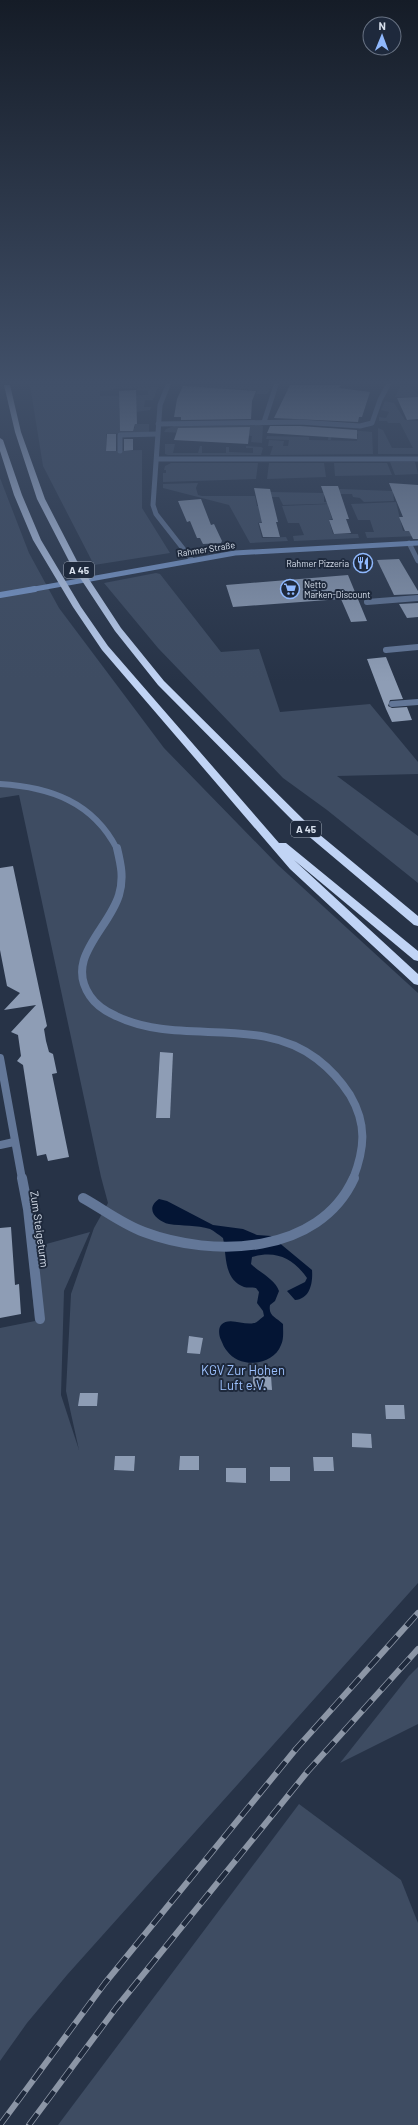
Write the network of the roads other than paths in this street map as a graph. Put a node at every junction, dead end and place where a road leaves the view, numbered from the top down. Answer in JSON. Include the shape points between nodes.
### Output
{"nodes":[{"id":1,"x":14,"y":484,"type":"edge"},
{"id":2,"x":36,"y":484,"type":"edge"},
{"id":3,"x":155,"y":484,"type":"edge"},
{"id":4,"x":409,"y":543,"type":"junction"},
{"id":5,"x":418,"y":543,"type":"edge"},
{"id":6,"x":192,"y":560,"type":"junction"},
{"id":7,"x":418,"y":561,"type":"edge"},
{"id":8,"x":0,"y":594,"type":"edge"},
{"id":9,"x":418,"y":598,"type":"edge"},
{"id":10,"x":367,"y":602,"type":"dead end"},
{"id":11,"x":418,"y":647,"type":"edge"},
{"id":12,"x":386,"y":650,"type":"dead end"},
{"id":13,"x":418,"y":702,"type":"edge"},
{"id":14,"x":392,"y":704,"type":"dead end"},
{"id":15,"x":0,"y":784,"type":"edge"},
{"id":16,"x":260,"y":827,"type":"junction"},
{"id":17,"x":418,"y":922,"type":"edge"},
{"id":18,"x":418,"y":957,"type":"edge"},
{"id":19,"x":418,"y":981,"type":"edge"},
{"id":20,"x":0,"y":1058,"type":"edge"},
{"id":21,"x":14,"y":1142,"type":"junction"},
{"id":22,"x":0,"y":1145,"type":"edge"},
{"id":23,"x":83,"y":1198,"type":"dead end"},
{"id":24,"x":40,"y":1319,"type":"dead end"}],
"edges":[{"from":1,"to":16,"type":"highway","number":"A 45","via":[[37,540],[105,648]]},
{"from":2,"to":17,"type":"highway","number":"A 45","via":[[73,561],[122,634],[166,688],[310,832]]},
{"from":3,"to":6,"type":"street","via":[[153,505],[156,514]]},
{"from":4,"to":5,"type":"main road","name":"Rahmer Straße"},
{"from":4,"to":6,"type":"main road","name":"Rahmer Straße","via":[[249,551]]},
{"from":4,"to":7,"type":"street"},
{"from":6,"to":8,"type":"main road","name":"Rahmer Straße"},
{"from":9,"to":10,"type":"street"},
{"from":11,"to":12,"type":"street"},
{"from":13,"to":14,"type":"street"},
{"from":15,"to":23,"type":"street","via":[[42,789],[64,796],[83,806],[108,831],[116,843],[122,862],[121,890],[108,919],[91,940],[81,964],[82,980],[88,994],[100,1009],[117,1019],[140,1026],[234,1031],[288,1042],[318,1060],[345,1086],[352,1097],[362,1126],[364,1144],[357,1171],[346,1195],[330,1213],[300,1232],[270,1242],[217,1247],[186,1244],[142,1231]]},
{"from":16,"to":18,"type":"highway","number":"A 45"},
{"from":16,"to":19,"type":"highway","via":[[294,867]]},
{"from":20,"to":21,"type":"street","name":"Zum Steigeturm"},
{"from":21,"to":22,"type":"street"},
{"from":21,"to":24,"type":"street","name":"Zum Steigeturm","via":[[28,1209]]}]}
